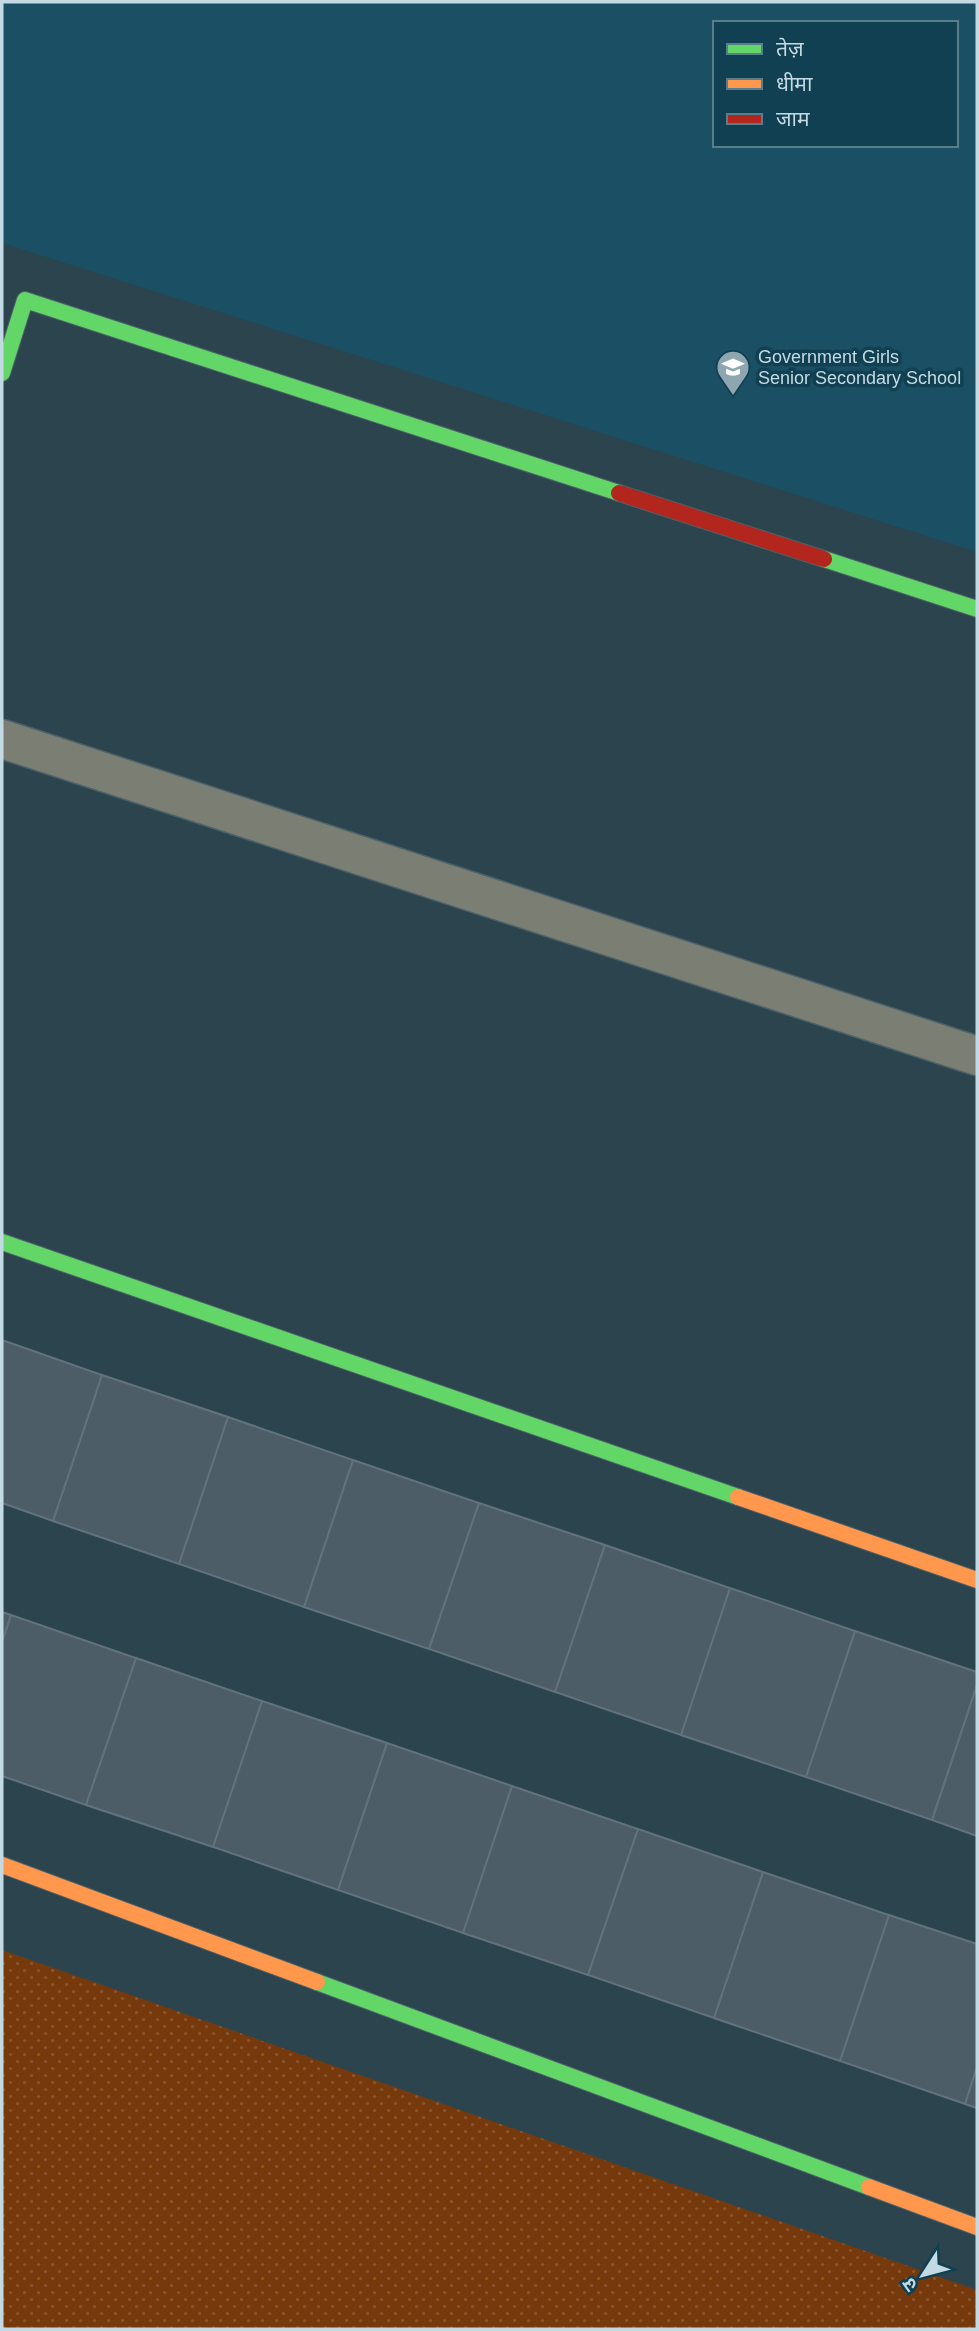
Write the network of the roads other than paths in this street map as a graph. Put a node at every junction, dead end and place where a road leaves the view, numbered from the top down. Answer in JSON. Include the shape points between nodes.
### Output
{"nodes":[{"id":1,"x":2,"y":373,"type":"edge"},
{"id":2,"x":977,"y":609,"type":"edge"},
{"id":3,"x":2,"y":739,"type":"edge"},
{"id":4,"x":977,"y":1056,"type":"edge"},
{"id":5,"x":2,"y":1242,"type":"edge"},
{"id":6,"x":975,"y":1572,"type":"edge"},
{"id":7,"x":2,"y":1865,"type":"edge"},
{"id":8,"x":977,"y":2227,"type":"edge"}],
"edges":[{"from":1,"to":2,"type":"street","via":[[25,300]]},
{"from":3,"to":4,"type":"street"},
{"from":5,"to":6,"type":"street"},
{"from":7,"to":8,"type":"street"}]}
